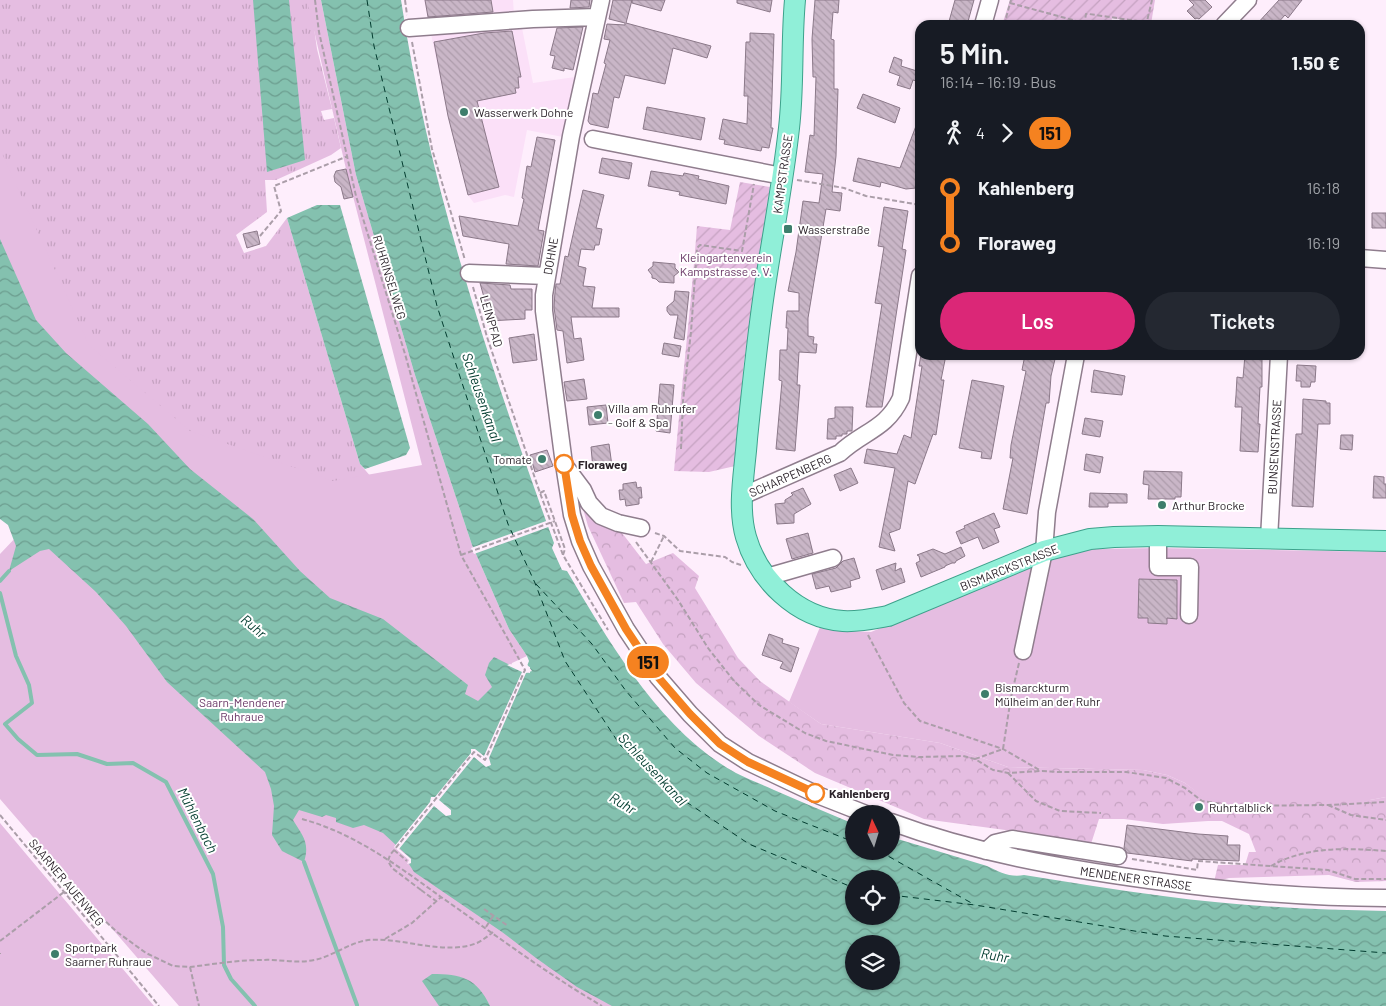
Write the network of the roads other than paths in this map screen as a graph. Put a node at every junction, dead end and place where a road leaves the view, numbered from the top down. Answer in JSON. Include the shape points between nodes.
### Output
{"nodes":[{"id":1,"x":601,"y":0,"type":"edge"},
{"id":2,"x":795,"y":0,"type":"edge"},
{"id":3,"x":990,"y":0,"type":"edge"},
{"id":4,"x":1248,"y":0,"type":"edge"},
{"id":5,"x":597,"y":17,"type":"junction"},
{"id":6,"x":984,"y":20,"type":"edge"},
{"id":7,"x":1229,"y":20,"type":"edge"},
{"id":8,"x":409,"y":28,"type":"road end"},
{"id":9,"x":593,"y":139,"type":"dead end"},
{"id":10,"x":782,"y":176,"type":"junction"},
{"id":11,"x":1365,"y":258,"type":"edge"},
{"id":12,"x":1386,"y":260,"type":"edge"},
{"id":13,"x":469,"y":273,"type":"road end"},
{"id":14,"x":546,"y":276,"type":"junction"},
{"id":15,"x":915,"y":308,"type":"edge"},
{"id":16,"x":1075,"y":360,"type":"edge"},
{"id":17,"x":1279,"y":360,"type":"edge"},
{"id":18,"x":564,"y":464,"type":"junction"},
{"id":19,"x":742,"y":496,"type":"junction"},
{"id":20,"x":641,"y":528,"type":"road end"},
{"id":21,"x":1158,"y":536,"type":"junction"},
{"id":22,"x":1269,"y":539,"type":"junction"},
{"id":23,"x":1386,"y":541,"type":"edge"},
{"id":24,"x":1044,"y":551,"type":"junction"},
{"id":25,"x":833,"y":558,"type":"dead end"},
{"id":26,"x":767,"y":577,"type":"junction"},
{"id":27,"x":1189,"y":616,"type":"dead end"},
{"id":28,"x":1023,"y":651,"type":"road end"},
{"id":29,"x":845,"y":806,"type":"edge"},
{"id":30,"x":900,"y":825,"type":"edge"},
{"id":31,"x":986,"y":851,"type":"junction"},
{"id":32,"x":1118,"y":856,"type":"road end"},
{"id":33,"x":1386,"y":898,"type":"edge"}],
"edges":[{"from":1,"to":5,"type":"street","name":"DOHNE"},
{"from":2,"to":10,"type":"main road","name":"KAMPSTRASSE","via":[[789,127]]},
{"from":3,"to":6,"type":"street"},
{"from":4,"to":7,"type":"street"},
{"from":5,"to":8,"type":"street"},
{"from":5,"to":14,"type":"street","name":"DOHNE","via":[[571,136]]},
{"from":9,"to":10,"type":"street"},
{"from":10,"to":19,"type":"main road","name":"KAMPSTRASSE","via":[[754,369]]},
{"from":11,"to":12,"type":"street"},
{"from":13,"to":14,"type":"street"},
{"from":14,"to":18,"type":"street","name":"DOHNE","via":[[544,310]]},
{"from":15,"to":19,"type":"street","name":"SCHARPENBERG","via":[[901,398],[895,410],[873,431],[840,453]]},
{"from":16,"to":24,"type":"street","via":[[1047,512]]},
{"from":17,"to":22,"type":"street","name":"BUNSENSTRASSE"},
{"from":18,"to":20,"type":"street","via":[[601,516]]},
{"from":18,"to":29,"type":"street","name":"DOHNE","via":[[572,515],[591,566],[626,629],[658,677],[720,744],[748,762]]},
{"from":19,"to":26,"type":"main road","name":"BISMARCKSTRASSE","via":[[745,536],[750,551]]},
{"from":21,"to":22,"type":"main road","name":"BISMARCKSTRASSE"},
{"from":21,"to":24,"type":"main road","name":"BISMARCKSTRASSE","via":[[1090,539]]},
{"from":21,"to":27,"type":"street","via":[[1158,567],[1190,567]]},
{"from":22,"to":23,"type":"main road","name":"BISMARCKSTRASSE"},
{"from":24,"to":26,"type":"main road","name":"BISMARCKSTRASSE","via":[[888,616],[863,621],[840,621],[814,614],[792,602]]},
{"from":24,"to":28,"type":"street"},
{"from":25,"to":26,"type":"street"},
{"from":30,"to":31,"type":"street","name":"MENDENER STRASSE"},
{"from":31,"to":32,"type":"street","via":[[995,843],[1012,839]]},
{"from":31,"to":33,"type":"street","name":"MENDENER STRASSE","via":[[1058,867],[1182,885],[1275,895]]}]}
